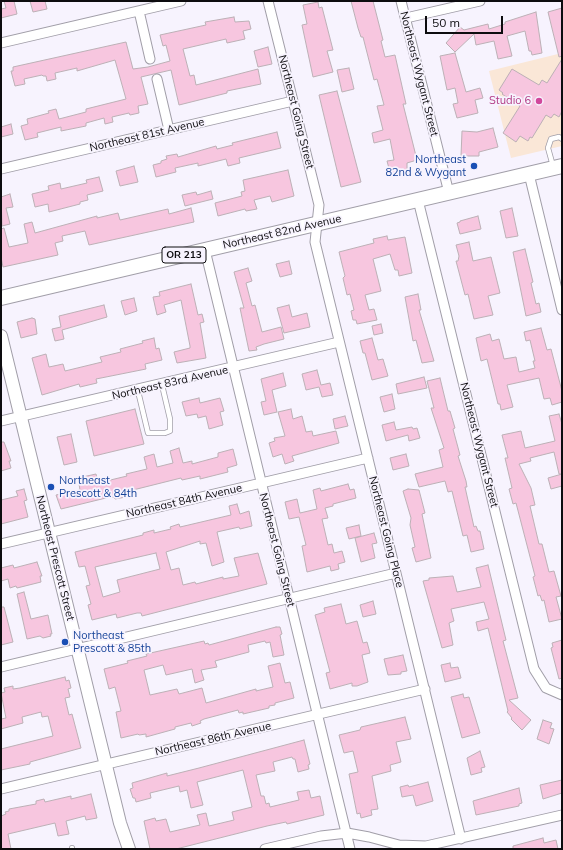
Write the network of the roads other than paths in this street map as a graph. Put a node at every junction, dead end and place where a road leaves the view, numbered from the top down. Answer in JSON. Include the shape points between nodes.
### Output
{"nodes":[{"id":1,"x":181,"y":1,"type":"edge"},
{"id":2,"x":268,"y":1,"type":"edge"},
{"id":3,"x":401,"y":1,"type":"edge"},
{"id":4,"x":480,"y":1,"type":"edge"},
{"id":5,"x":139,"y":11,"type":"junction"},
{"id":6,"x":406,"y":18,"type":"junction"},
{"id":7,"x":1,"y":43,"type":"edge"},
{"id":8,"x":150,"y":59,"type":"dead end"},
{"id":9,"x":157,"y":79,"type":"dead end"},
{"id":10,"x":293,"y":101,"type":"junction"},
{"id":11,"x":169,"y":130,"type":"junction"},
{"id":12,"x":562,"y":139,"type":"edge"},
{"id":13,"x":558,"y":167,"type":"edge"},
{"id":14,"x":1,"y":169,"type":"edge"},
{"id":15,"x":529,"y":174,"type":"junction"},
{"id":16,"x":449,"y":193,"type":"junction"},
{"id":17,"x":418,"y":200,"type":"junction"},
{"id":18,"x":318,"y":224,"type":"junction"},
{"id":19,"x":205,"y":250,"type":"junction"},
{"id":20,"x":1,"y":298,"type":"edge"},
{"id":21,"x":562,"y":310,"type":"edge"},
{"id":22,"x":1,"y":336,"type":"edge"},
{"id":23,"x":339,"y":342,"type":"junction"},
{"id":24,"x":233,"y":368,"type":"junction"},
{"id":25,"x":162,"y":385,"type":"junction"},
{"id":26,"x":138,"y":391,"type":"junction"},
{"id":27,"x":21,"y":417,"type":"junction"},
{"id":28,"x":1,"y":421,"type":"edge"},
{"id":29,"x":368,"y":458,"type":"junction"},
{"id":30,"x":260,"y":482,"type":"junction"},
{"id":31,"x":49,"y":532,"type":"junction"},
{"id":32,"x":1,"y":544,"type":"edge"},
{"id":33,"x":396,"y":573,"type":"junction"},
{"id":34,"x":289,"y":599,"type":"junction"},
{"id":35,"x":78,"y":649,"type":"junction"},
{"id":36,"x":1,"y":667,"type":"edge"},
{"id":37,"x":424,"y":689,"type":"junction"},
{"id":38,"x":562,"y":695,"type":"edge"},
{"id":39,"x":317,"y":714,"type":"junction"},
{"id":40,"x":106,"y":764,"type":"junction"},
{"id":41,"x":1,"y":789,"type":"edge"},
{"id":42,"x":562,"y":815,"type":"edge"},
{"id":43,"x":346,"y":833,"type":"junction"},
{"id":44,"x":461,"y":839,"type":"junction"},
{"id":45,"x":129,"y":849,"type":"edge"},
{"id":46,"x":264,"y":849,"type":"edge"},
{"id":47,"x":350,"y":849,"type":"edge"}],
"edges":[{"from":1,"to":5,"type":"street"},
{"from":2,"to":10,"type":"street","name":"Northeast Going Street"},
{"from":3,"to":6,"type":"street","name":"Northeast Wygant Street"},
{"from":4,"to":6,"type":"street"},
{"from":5,"to":7,"type":"street"},
{"from":5,"to":8,"type":"street"},
{"from":6,"to":16,"type":"street","name":"Northeast Wygant Street"},
{"from":9,"to":11,"type":"street"},
{"from":10,"to":11,"type":"street","name":"Northeast 81st Avenue"},
{"from":10,"to":18,"type":"street","name":"Northeast Going Street","via":[[319,205]]},
{"from":11,"to":14,"type":"street","name":"Northeast 81st Avenue"},
{"from":12,"to":13,"type":"lane","via":[[551,139],[548,148]]},
{"from":13,"to":15,"type":"main road","name":"Northeast 82nd Avenue","number":"OR 213"},
{"from":15,"to":16,"type":"main road","name":"Northeast 82nd Avenue","number":"OR 213"},
{"from":15,"to":21,"type":"street"},
{"from":16,"to":17,"type":"main road","name":"Northeast 82nd Avenue","number":"OR 213"},
{"from":17,"to":18,"type":"main road","name":"Northeast 82nd Avenue","number":"OR 213"},
{"from":17,"to":38,"type":"street","name":"Northeast Wygant Street","via":[[534,669],[546,688]]},
{"from":18,"to":19,"type":"main road","name":"Northeast 82nd Avenue","number":"OR 213"},
{"from":18,"to":23,"type":"street","name":"Northeast Going Place","via":[[315,242]]},
{"from":19,"to":20,"type":"main road","name":"Northeast 82nd Avenue","number":"OR 213"},
{"from":19,"to":24,"type":"street","name":"Northeast Going Street"},
{"from":22,"to":27,"type":"street","name":"Northeast Prescott Street"},
{"from":23,"to":24,"type":"street","name":"Northeast 83rd Avenue"},
{"from":23,"to":29,"type":"street","name":"Northeast Going Place"},
{"from":24,"to":25,"type":"street","name":"Northeast 83rd Avenue"},
{"from":24,"to":30,"type":"street","name":"Northeast Going Street"},
{"from":25,"to":26,"type":"street","name":"Northeast 83rd Avenue"},
{"from":25,"to":26,"type":"lane","via":[[170,419],[170,431],[165,433],[148,433]]},
{"from":26,"to":27,"type":"street","name":"Northeast 83rd Avenue"},
{"from":27,"to":28,"type":"street","name":"Northeast 83rd Avenue"},
{"from":27,"to":31,"type":"street","name":"Northeast Prescott Street"},
{"from":29,"to":30,"type":"street","name":"Northeast 84th Avenue"},
{"from":29,"to":33,"type":"street","name":"Northeast Going Place"},
{"from":30,"to":31,"type":"street","name":"Northeast 84th Avenue"},
{"from":30,"to":34,"type":"street","name":"Northeast Going Street"},
{"from":31,"to":32,"type":"street","name":"Northeast 84th Avenue"},
{"from":31,"to":35,"type":"street","name":"Northeast Prescott Street"},
{"from":33,"to":34,"type":"street"},
{"from":33,"to":37,"type":"street","name":"Northeast Going Place"},
{"from":34,"to":35,"type":"street"},
{"from":34,"to":39,"type":"street","name":"Northeast Going Street"},
{"from":35,"to":36,"type":"street"},
{"from":35,"to":40,"type":"street","name":"Northeast Prescott Street"},
{"from":37,"to":39,"type":"street","name":"Northeast 86th Avenue"},
{"from":37,"to":44,"type":"street","name":"Northeast Going Place"},
{"from":39,"to":40,"type":"street","name":"Northeast 86th Avenue"},
{"from":39,"to":43,"type":"street","name":"Northeast Going Street"},
{"from":40,"to":41,"type":"street","name":"Northeast 86th Avenue"},
{"from":40,"to":45,"type":"street","name":"Northeast Prescott Street"},
{"from":42,"to":44,"type":"street"},
{"from":43,"to":44,"type":"street","via":[[405,846],[426,846]]},
{"from":43,"to":46,"type":"street"},
{"from":43,"to":47,"type":"street","name":"Northeast Going Street"}]}
